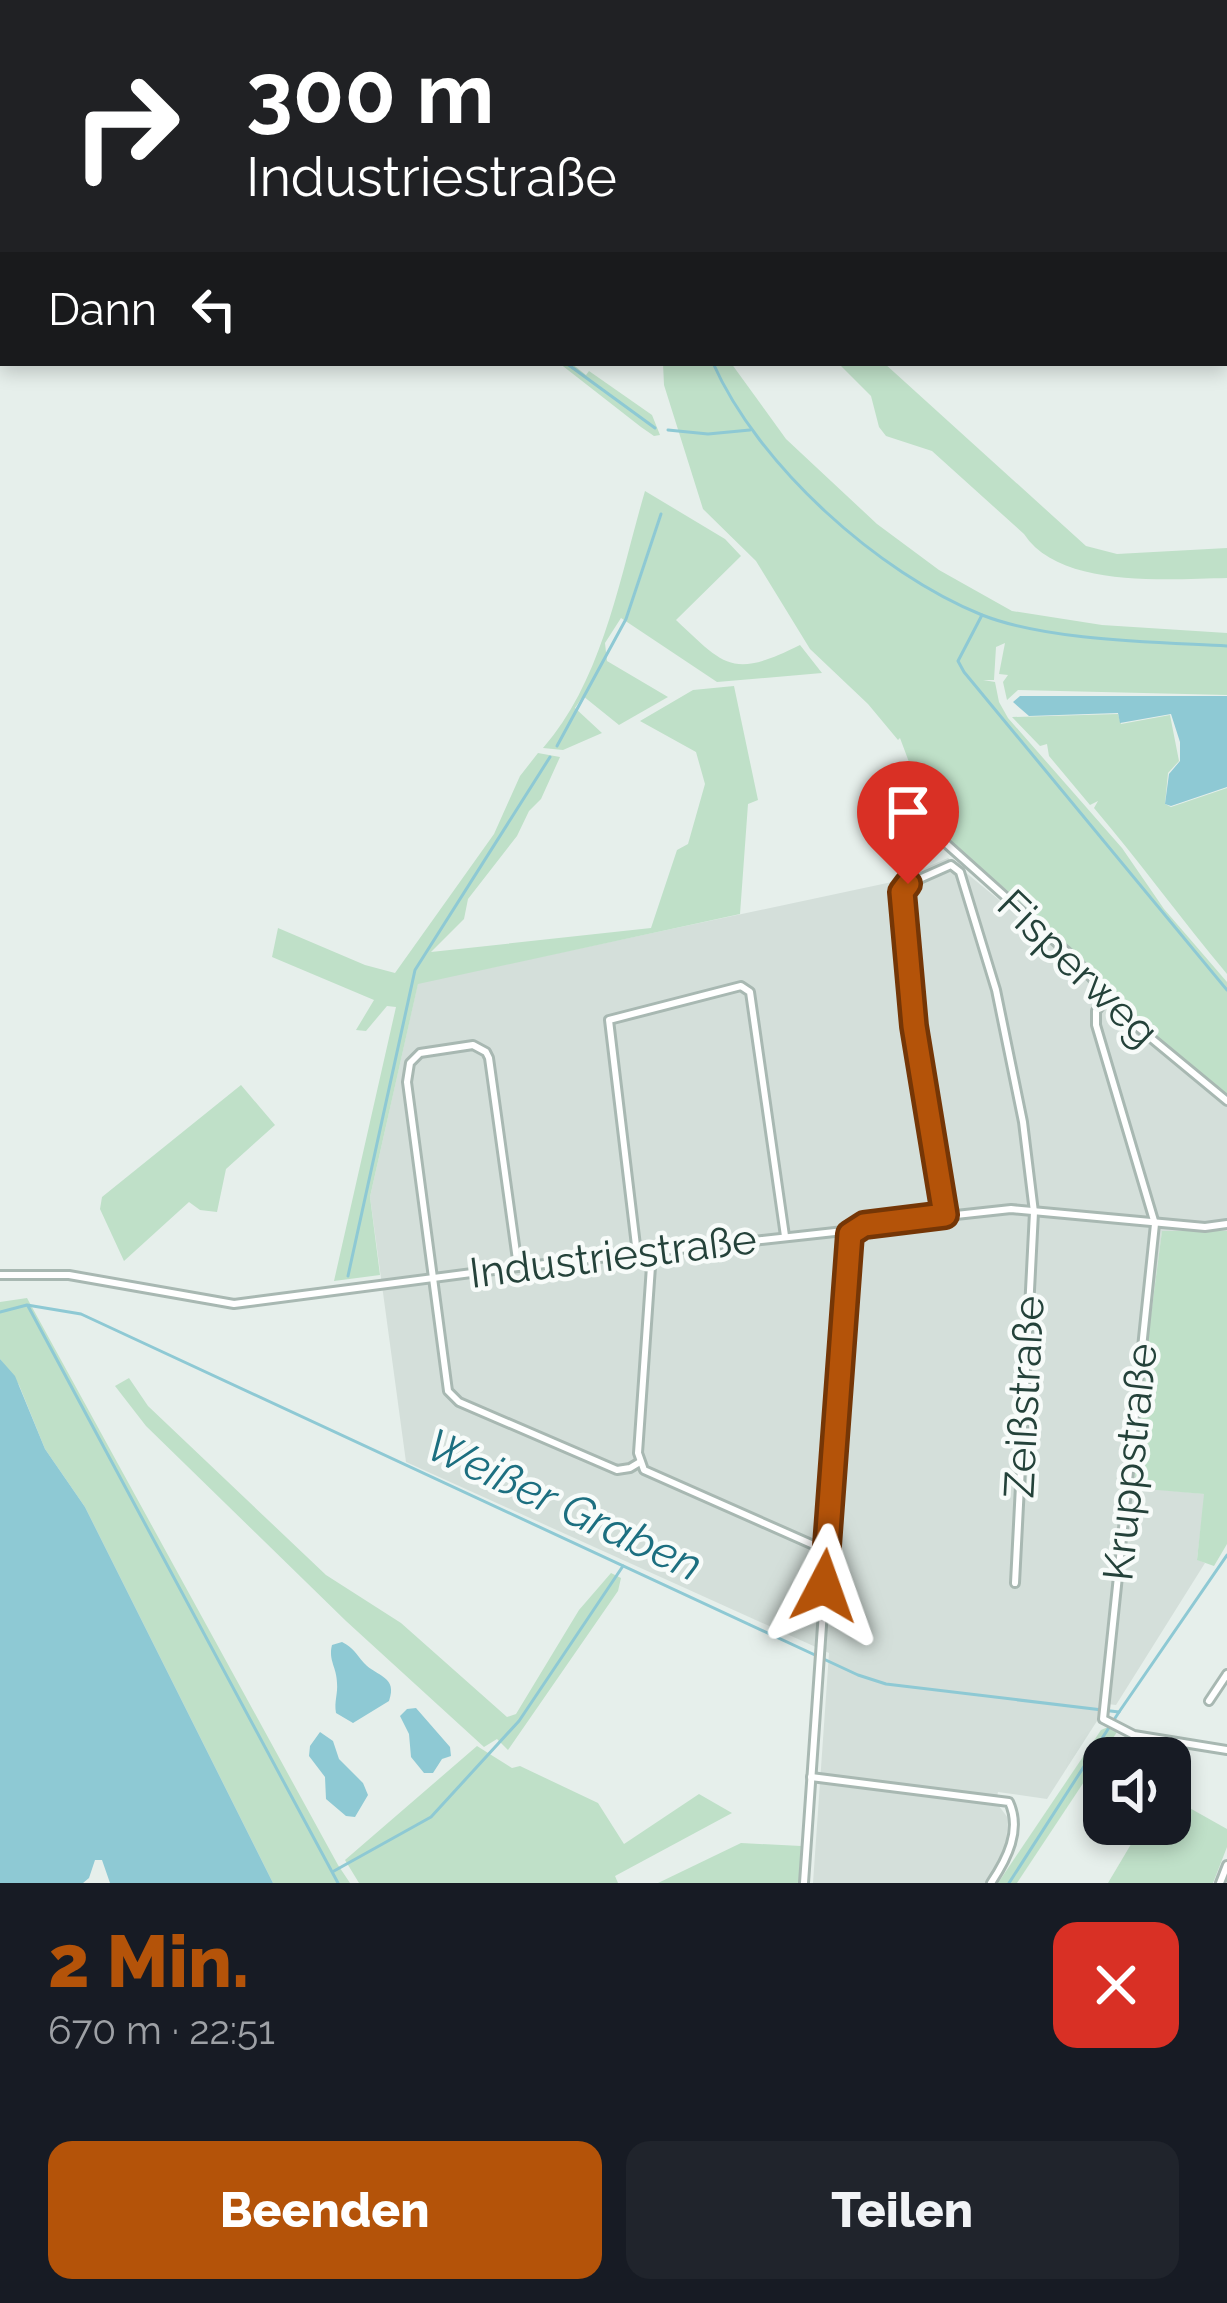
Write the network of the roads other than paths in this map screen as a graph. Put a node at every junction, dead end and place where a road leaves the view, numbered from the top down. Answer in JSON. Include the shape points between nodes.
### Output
{"nodes":[{"id":1,"x":932,"y":831,"type":"dead end"},
{"id":2,"x":1107,"y":998,"type":"junction"},
{"id":3,"x":1227,"y":1101,"type":"edge"},
{"id":4,"x":1034,"y":1211,"type":"junction"},
{"id":5,"x":945,"y":1215,"type":"junction"},
{"id":6,"x":1155,"y":1224,"type":"junction"},
{"id":7,"x":1227,"y":1224,"type":"edge"},
{"id":8,"x":853,"y":1230,"type":"junction"},
{"id":9,"x":785,"y":1236,"type":"junction"},
{"id":10,"x":652,"y":1252,"type":"junction"},
{"id":11,"x":638,"y":1253,"type":"junction"},
{"id":12,"x":518,"y":1267,"type":"junction"},
{"id":13,"x":0,"y":1275,"type":"edge"},
{"id":14,"x":432,"y":1277,"type":"junction"},
{"id":15,"x":640,"y":1462,"type":"junction"},
{"id":16,"x":827,"y":1551,"type":"junction"},
{"id":17,"x":1015,"y":1583,"type":"dead end"},
{"id":18,"x":1227,"y":1675,"type":"edge"},
{"id":19,"x":1209,"y":1701,"type":"dead end"},
{"id":20,"x":1227,"y":1750,"type":"edge"},
{"id":21,"x":811,"y":1777,"type":"junction"},
{"id":22,"x":1227,"y":1864,"type":"edge"},
{"id":23,"x":804,"y":1883,"type":"edge"},
{"id":24,"x":992,"y":1883,"type":"edge"},
{"id":25,"x":1220,"y":1883,"type":"edge"}],
"edges":[{"from":1,"to":2,"type":"street","name":"Fisperweg","via":[[1075,958]]},
{"from":2,"to":3,"type":"street","name":"Fisperweg"},
{"from":2,"to":6,"type":"street","via":[[1096,1025]]},
{"from":4,"to":5,"type":"street","name":"Industriestraße"},
{"from":4,"to":5,"type":"street","name":"Zeißstraße","via":[[996,991],[951,865],[902,892]]},
{"from":4,"to":6,"type":"street","name":"Industriestraße"},
{"from":4,"to":17,"type":"street","name":"Zeißstraße"},
{"from":5,"to":8,"type":"street","name":"Industriestraße"},
{"from":6,"to":7,"type":"street","name":"Industriestraße"},
{"from":6,"to":20,"type":"street","name":"Kruppstraße","via":[[1107,1714],[1134,1735]]},
{"from":8,"to":9,"type":"street","name":"Industriestraße"},
{"from":8,"to":16,"type":"street"},
{"from":9,"to":10,"type":"street","name":"Industriestraße"},
{"from":9,"to":11,"type":"street","via":[[750,992],[741,986],[609,1020]]},
{"from":10,"to":11,"type":"street","name":"Industriestraße"},
{"from":10,"to":15,"type":"street"},
{"from":11,"to":12,"type":"street","name":"Industriestraße"},
{"from":12,"to":14,"type":"street","name":"Industriestraße"},
{"from":12,"to":14,"type":"street","via":[[489,1058],[473,1045],[420,1053],[408,1071]]},
{"from":13,"to":14,"type":"street","name":"Industriestraße","via":[[69,1275],[234,1304]]},
{"from":14,"to":15,"type":"street","via":[[452,1398],[617,1470]]},
{"from":15,"to":16,"type":"street"},
{"from":16,"to":21,"type":"street"},
{"from":18,"to":19,"type":"street"},
{"from":21,"to":23,"type":"street"},
{"from":21,"to":24,"type":"street","via":[[1009,1802],[1010,1856]]},
{"from":22,"to":25,"type":"street"}]}
